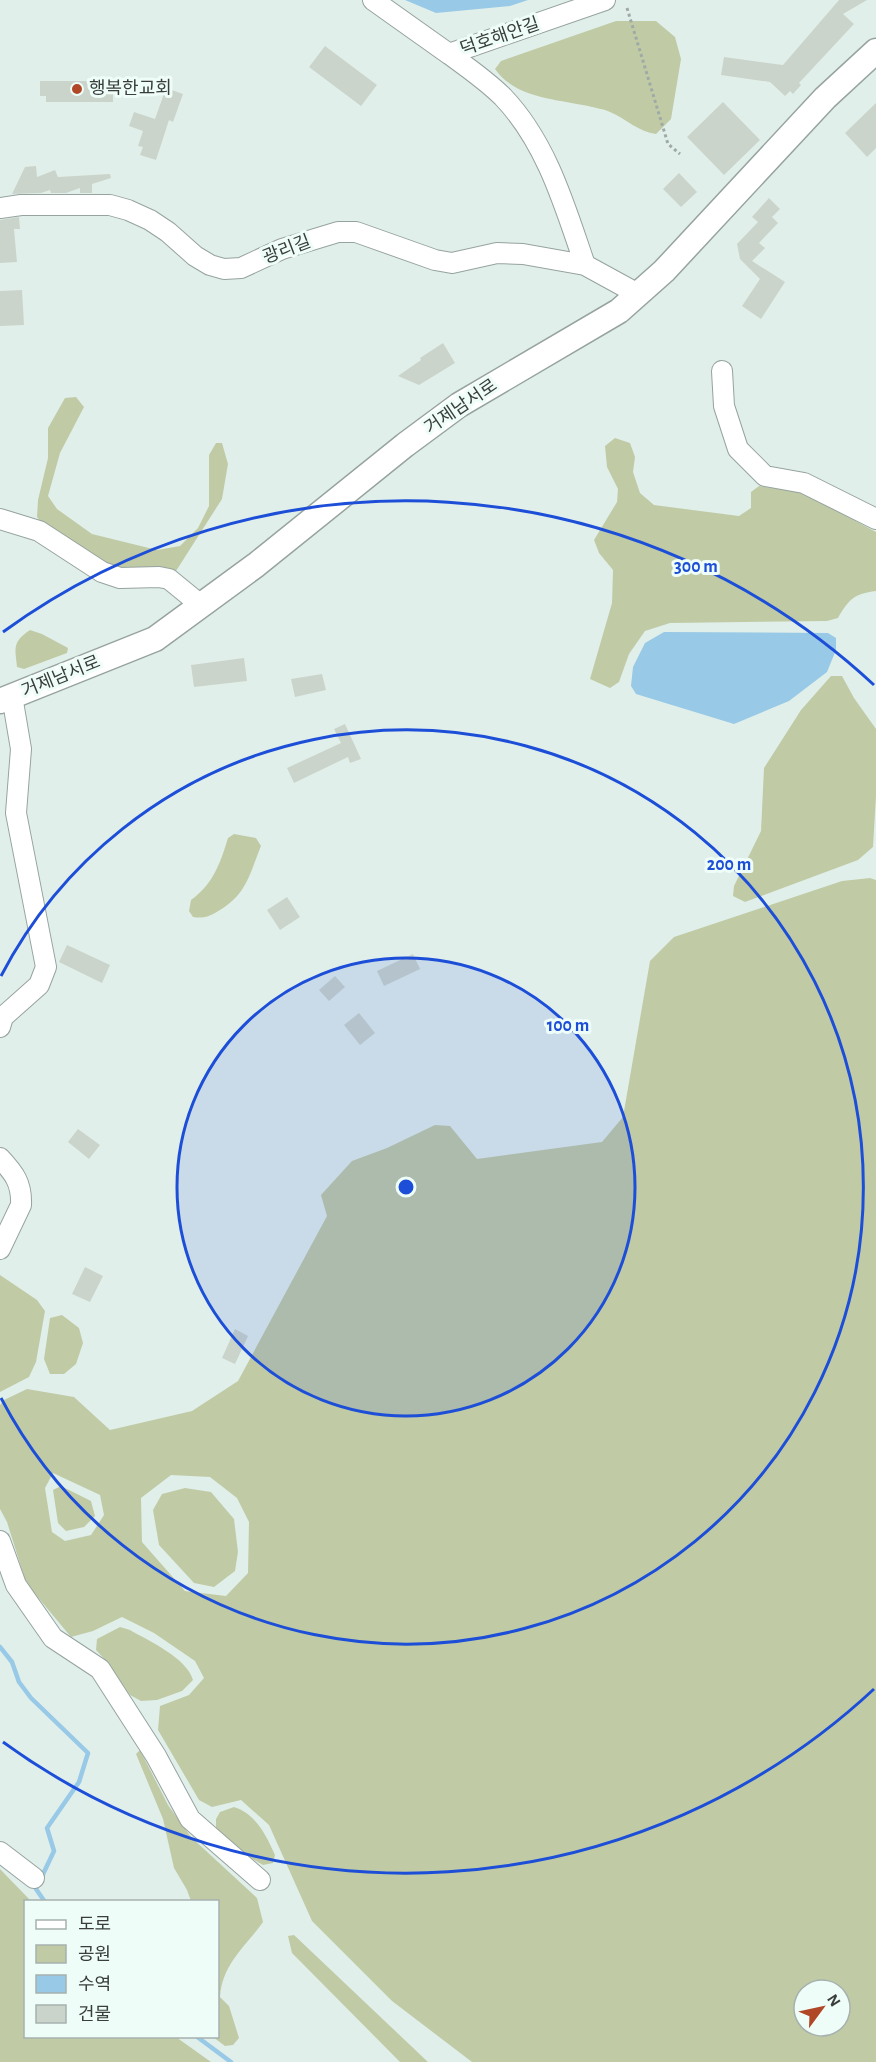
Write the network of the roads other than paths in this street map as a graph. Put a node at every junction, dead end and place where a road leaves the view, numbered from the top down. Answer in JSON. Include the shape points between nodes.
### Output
{"nodes":[{"id":1,"x":373,"y":0,"type":"edge"},
{"id":2,"x":605,"y":0,"type":"edge"},
{"id":3,"x":876,"y":51,"type":"edge"},
{"id":4,"x":449,"y":54,"type":"junction"},
{"id":5,"x":0,"y":208,"type":"edge"},
{"id":6,"x":585,"y":266,"type":"junction"},
{"id":7,"x":638,"y":294,"type":"junction"},
{"id":8,"x":722,"y":371,"type":"dead end"},
{"id":9,"x":0,"y":519,"type":"edge"},
{"id":10,"x":876,"y":519,"type":"edge"},
{"id":11,"x":202,"y":606,"type":"junction"},
{"id":12,"x":6,"y":699,"type":"edge"},
{"id":13,"x":0,"y":1027,"type":"edge"},
{"id":14,"x":0,"y":1158,"type":"edge"},
{"id":15,"x":0,"y":1249,"type":"edge"},
{"id":16,"x":0,"y":1541,"type":"edge"},
{"id":17,"x":0,"y":1852,"type":"edge"},
{"id":18,"x":34,"y":1878,"type":"dead end"},
{"id":19,"x":260,"y":1880,"type":"dead end"}],
"edges":[{"from":1,"to":4,"type":"street","name":"덕호해안길"},
{"from":2,"to":4,"type":"street","name":"덕호해안길"},
{"from":3,"to":7,"type":"main road","name":"거제남서로","via":[[825,98]]},
{"from":4,"to":6,"type":"street","via":[[503,97],[529,129],[549,165]]},
{"from":5,"to":6,"type":"street","name":"광리길","via":[[110,205],[150,220],[195,256],[224,269],[241,268],[282,249],[338,232],[356,232],[452,263],[497,253]]},
{"from":6,"to":7,"type":"street","name":"광리길"},
{"from":7,"to":11,"type":"main road","name":"거제남서로","via":[[619,311],[459,405]]},
{"from":8,"to":10,"type":"street","via":[[724,406],[738,449],[765,476],[804,483]]},
{"from":9,"to":11,"type":"street","via":[[39,531],[102,572],[120,578],[169,579]]},
{"from":11,"to":12,"type":"main road","name":"거제남서로","via":[[155,639]]},
{"from":12,"to":13,"type":"street","via":[[21,749],[16,813],[46,968],[39,985],[3,1017]]},
{"from":14,"to":15,"type":"street","via":[[15,1173],[21,1198]]},
{"from":16,"to":19,"type":"street","via":[[16,1585],[53,1638],[100,1669],[156,1756],[190,1819]]},
{"from":17,"to":18,"type":"street"}]}
